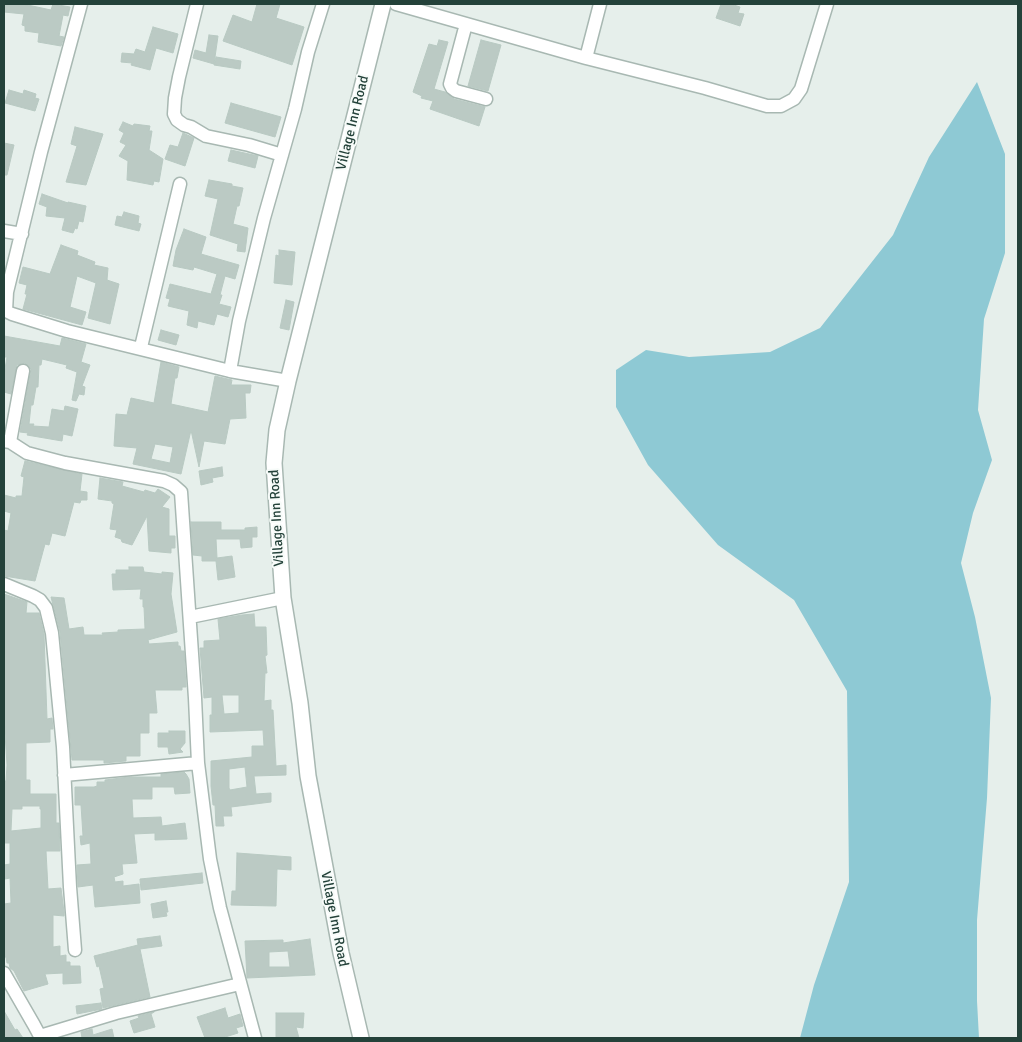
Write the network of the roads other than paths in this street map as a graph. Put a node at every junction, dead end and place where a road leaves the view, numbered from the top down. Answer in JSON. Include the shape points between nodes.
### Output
{"nodes":[{"id":1,"x":81,"y":4,"type":"edge"},
{"id":2,"x":197,"y":4,"type":"edge"},
{"id":3,"x":323,"y":4,"type":"edge"},
{"id":4,"x":383,"y":4,"type":"edge"},
{"id":5,"x":396,"y":4,"type":"edge"},
{"id":6,"x":600,"y":4,"type":"edge"},
{"id":7,"x":827,"y":4,"type":"edge"},
{"id":8,"x":466,"y":24,"type":"junction"},
{"id":9,"x":586,"y":58,"type":"junction"},
{"id":10,"x":486,"y":99,"type":"dead end"},
{"id":11,"x":282,"y":155,"type":"junction"},
{"id":12,"x":180,"y":184,"type":"dead end"},
{"id":13,"x":4,"y":231,"type":"edge"},
{"id":14,"x":22,"y":234,"type":"junction"},
{"id":15,"x":141,"y":347,"type":"junction"},
{"id":16,"x":23,"y":371,"type":"dead end"},
{"id":17,"x":230,"y":371,"type":"junction"},
{"id":18,"x":288,"y":381,"type":"junction"},
{"id":19,"x":7,"y":442,"type":"edge"},
{"id":20,"x":4,"y":584,"type":"edge"},
{"id":21,"x":283,"y":598,"type":"junction"},
{"id":22,"x":190,"y":617,"type":"junction"},
{"id":23,"x":198,"y":763,"type":"junction"},
{"id":24,"x":64,"y":775,"type":"junction"},
{"id":25,"x":75,"y":950,"type":"dead end"},
{"id":26,"x":4,"y":973,"type":"edge"},
{"id":27,"x":240,"y":984,"type":"junction"},
{"id":28,"x":40,"y":1037,"type":"edge"},
{"id":29,"x":255,"y":1038,"type":"edge"},
{"id":30,"x":361,"y":1038,"type":"edge"}],
"edges":[{"from":1,"to":14,"type":"street"},
{"from":2,"to":11,"type":"street","via":[[174,114],[184,125],[206,136]]},
{"from":3,"to":11,"type":"street"},
{"from":4,"to":18,"type":"street","name":"Village Inn Road"},
{"from":5,"to":8,"type":"street"},
{"from":6,"to":9,"type":"street"},
{"from":7,"to":9,"type":"street","via":[[801,89],[794,99],[781,106],[767,106]]},
{"from":8,"to":9,"type":"street"},
{"from":8,"to":10,"type":"street","via":[[450,84],[456,91]]},
{"from":11,"to":17,"type":"street","via":[[264,218]]},
{"from":12,"to":15,"type":"street"},
{"from":13,"to":14,"type":"street"},
{"from":14,"to":15,"type":"street","via":[[5,308],[8,313],[68,331]]},
{"from":15,"to":17,"type":"street"},
{"from":16,"to":19,"type":"street"},
{"from":17,"to":18,"type":"street"},
{"from":18,"to":21,"type":"street","name":"Village Inn Road","via":[[277,430],[274,463]]},
{"from":19,"to":22,"type":"street","via":[[27,453],[164,481],[179,489],[183,503]]},
{"from":20,"to":24,"type":"street","via":[[33,596],[46,608],[60,703]]},
{"from":21,"to":22,"type":"street"},
{"from":21,"to":30,"type":"street","name":"Village Inn Road","via":[[320,846],[340,953]]},
{"from":22,"to":23,"type":"street"},
{"from":23,"to":24,"type":"street"},
{"from":23,"to":27,"type":"street","via":[[210,858]]},
{"from":24,"to":25,"type":"street"},
{"from":26,"to":28,"type":"street"},
{"from":27,"to":28,"type":"street","via":[[116,1014]]},
{"from":27,"to":29,"type":"street"}]}
